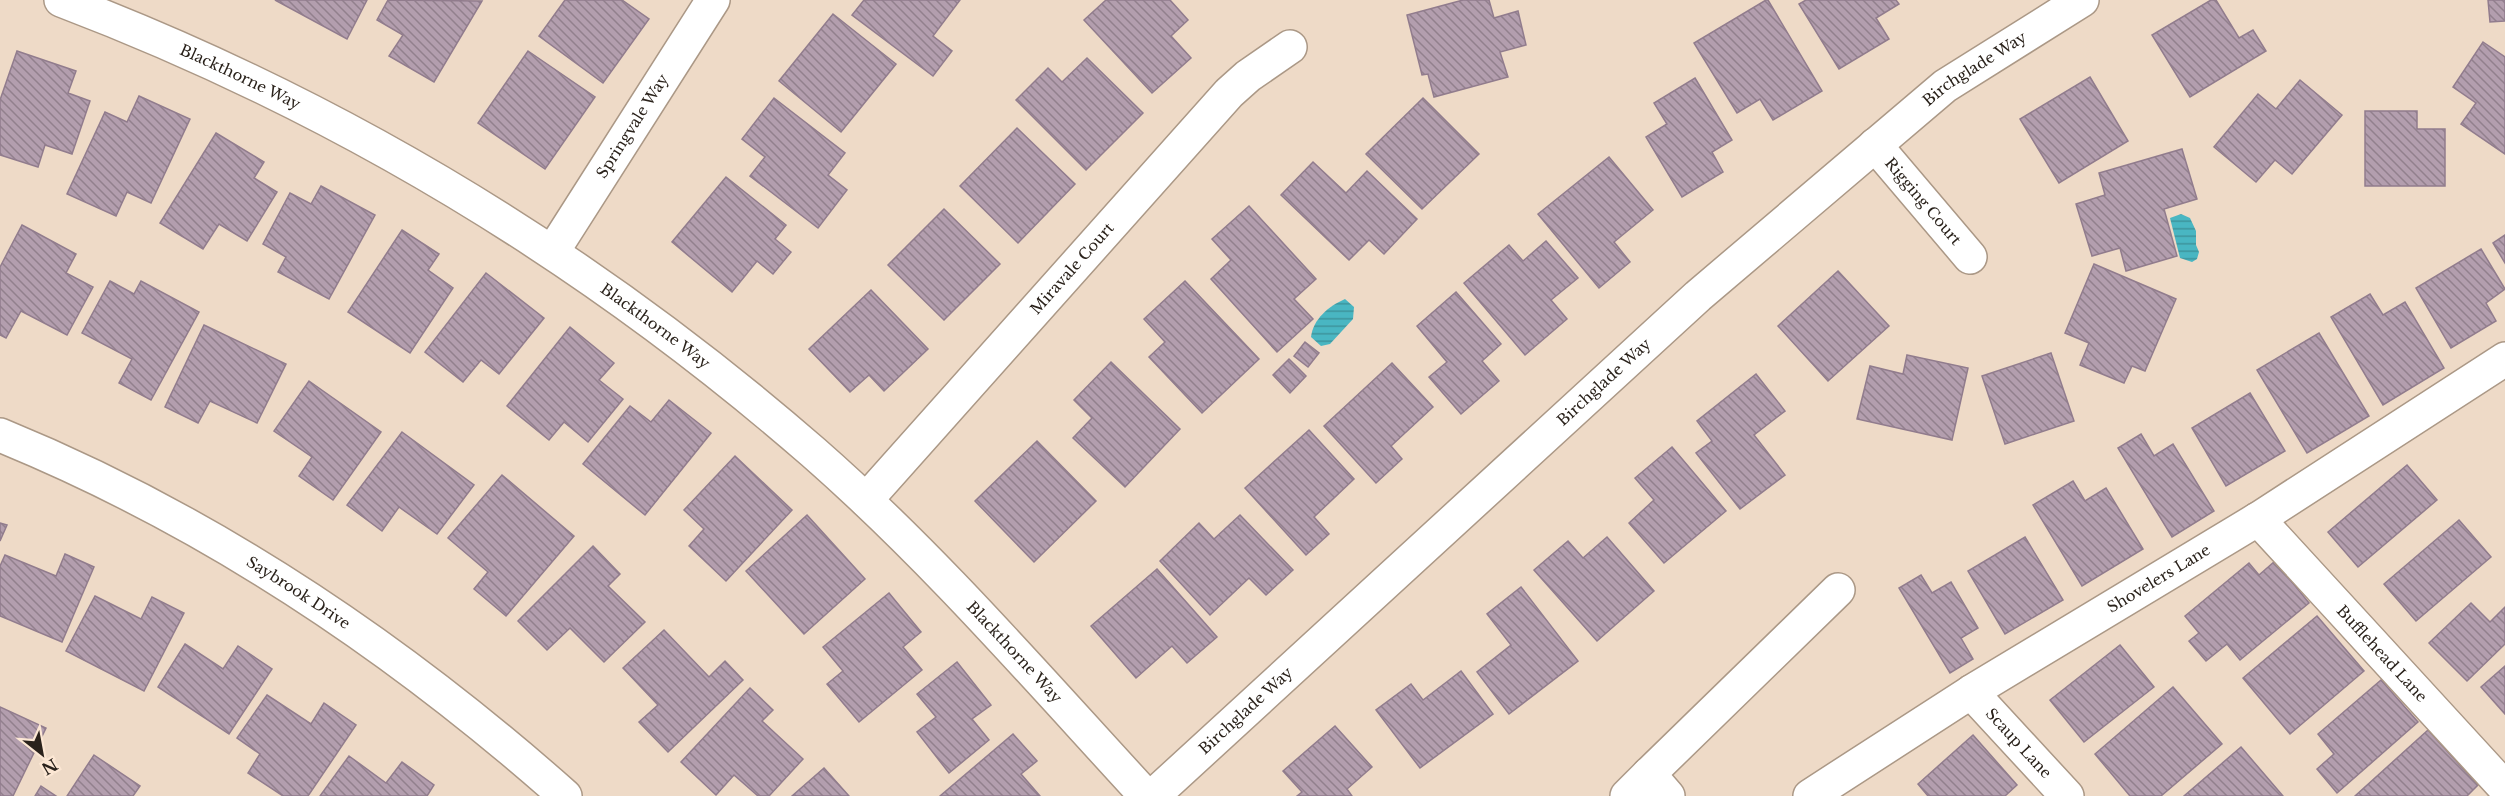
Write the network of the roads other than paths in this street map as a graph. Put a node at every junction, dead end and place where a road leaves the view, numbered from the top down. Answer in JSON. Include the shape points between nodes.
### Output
{"nodes":[{"id":1,"x":61,"y":0,"type":"edge"},
{"id":2,"x":713,"y":0,"type":"edge"},
{"id":3,"x":2082,"y":0,"type":"edge"},
{"id":4,"x":1290,"y":47,"type":"dead end"},
{"id":5,"x":1875,"y":145,"type":"junction"},
{"id":6,"x":553,"y":251,"type":"junction"},
{"id":7,"x":1970,"y":256,"type":"dead end"},
{"id":8,"x":2505,"y":359,"type":"edge"},
{"id":9,"x":0,"y":435,"type":"edge"},
{"id":10,"x":866,"y":500,"type":"junction"},
{"id":11,"x":2258,"y":519,"type":"junction"},
{"id":12,"x":1838,"y":591,"type":"dead end"},
{"id":13,"x":1971,"y":692,"type":"junction"},
{"id":14,"x":2505,"y":788,"type":"edge"},
{"id":15,"x":1648,"y":789,"type":"edge"},
{"id":16,"x":565,"y":796,"type":"edge"},
{"id":17,"x":1146,"y":796,"type":"edge"},
{"id":18,"x":1153,"y":796,"type":"edge"},
{"id":19,"x":1810,"y":796,"type":"edge"},
{"id":20,"x":2067,"y":796,"type":"edge"}],
"edges":[{"from":1,"to":6,"type":"street","name":"Blackthorne Way","via":[[146,33],[303,106],[474,201]]},
{"from":2,"to":6,"type":"street","name":"Springvale Way"},
{"from":3,"to":5,"type":"street","name":"Birchglade Way","via":[[1945,86]]},
{"from":4,"to":10,"type":"street","name":"Miravale Court","via":[[1229,93]]},
{"from":5,"to":7,"type":"street","name":"Rigging Court"},
{"from":5,"to":18,"type":"street","name":"Birchglade Way","via":[[1698,296]]},
{"from":6,"to":10,"type":"street","name":"Blackthorne Way","via":[[683,344]]},
{"from":8,"to":11,"type":"street","name":"Shovelers Lane"},
{"from":9,"to":16,"type":"street","name":"Saybrook Drive","via":[[46,453],[170,515],[291,586],[405,664]]},
{"from":10,"to":17,"type":"street","name":"Blackthorne Way","via":[[965,599]]},
{"from":11,"to":13,"type":"street","name":"Shovelers Lane"},
{"from":11,"to":14,"type":"street","name":"Bufflehead Lane"},
{"from":12,"to":15,"type":"street"},
{"from":13,"to":19,"type":"street","name":"Shovelers Lane"},
{"from":13,"to":20,"type":"street","name":"Scaup Lane"}]}
